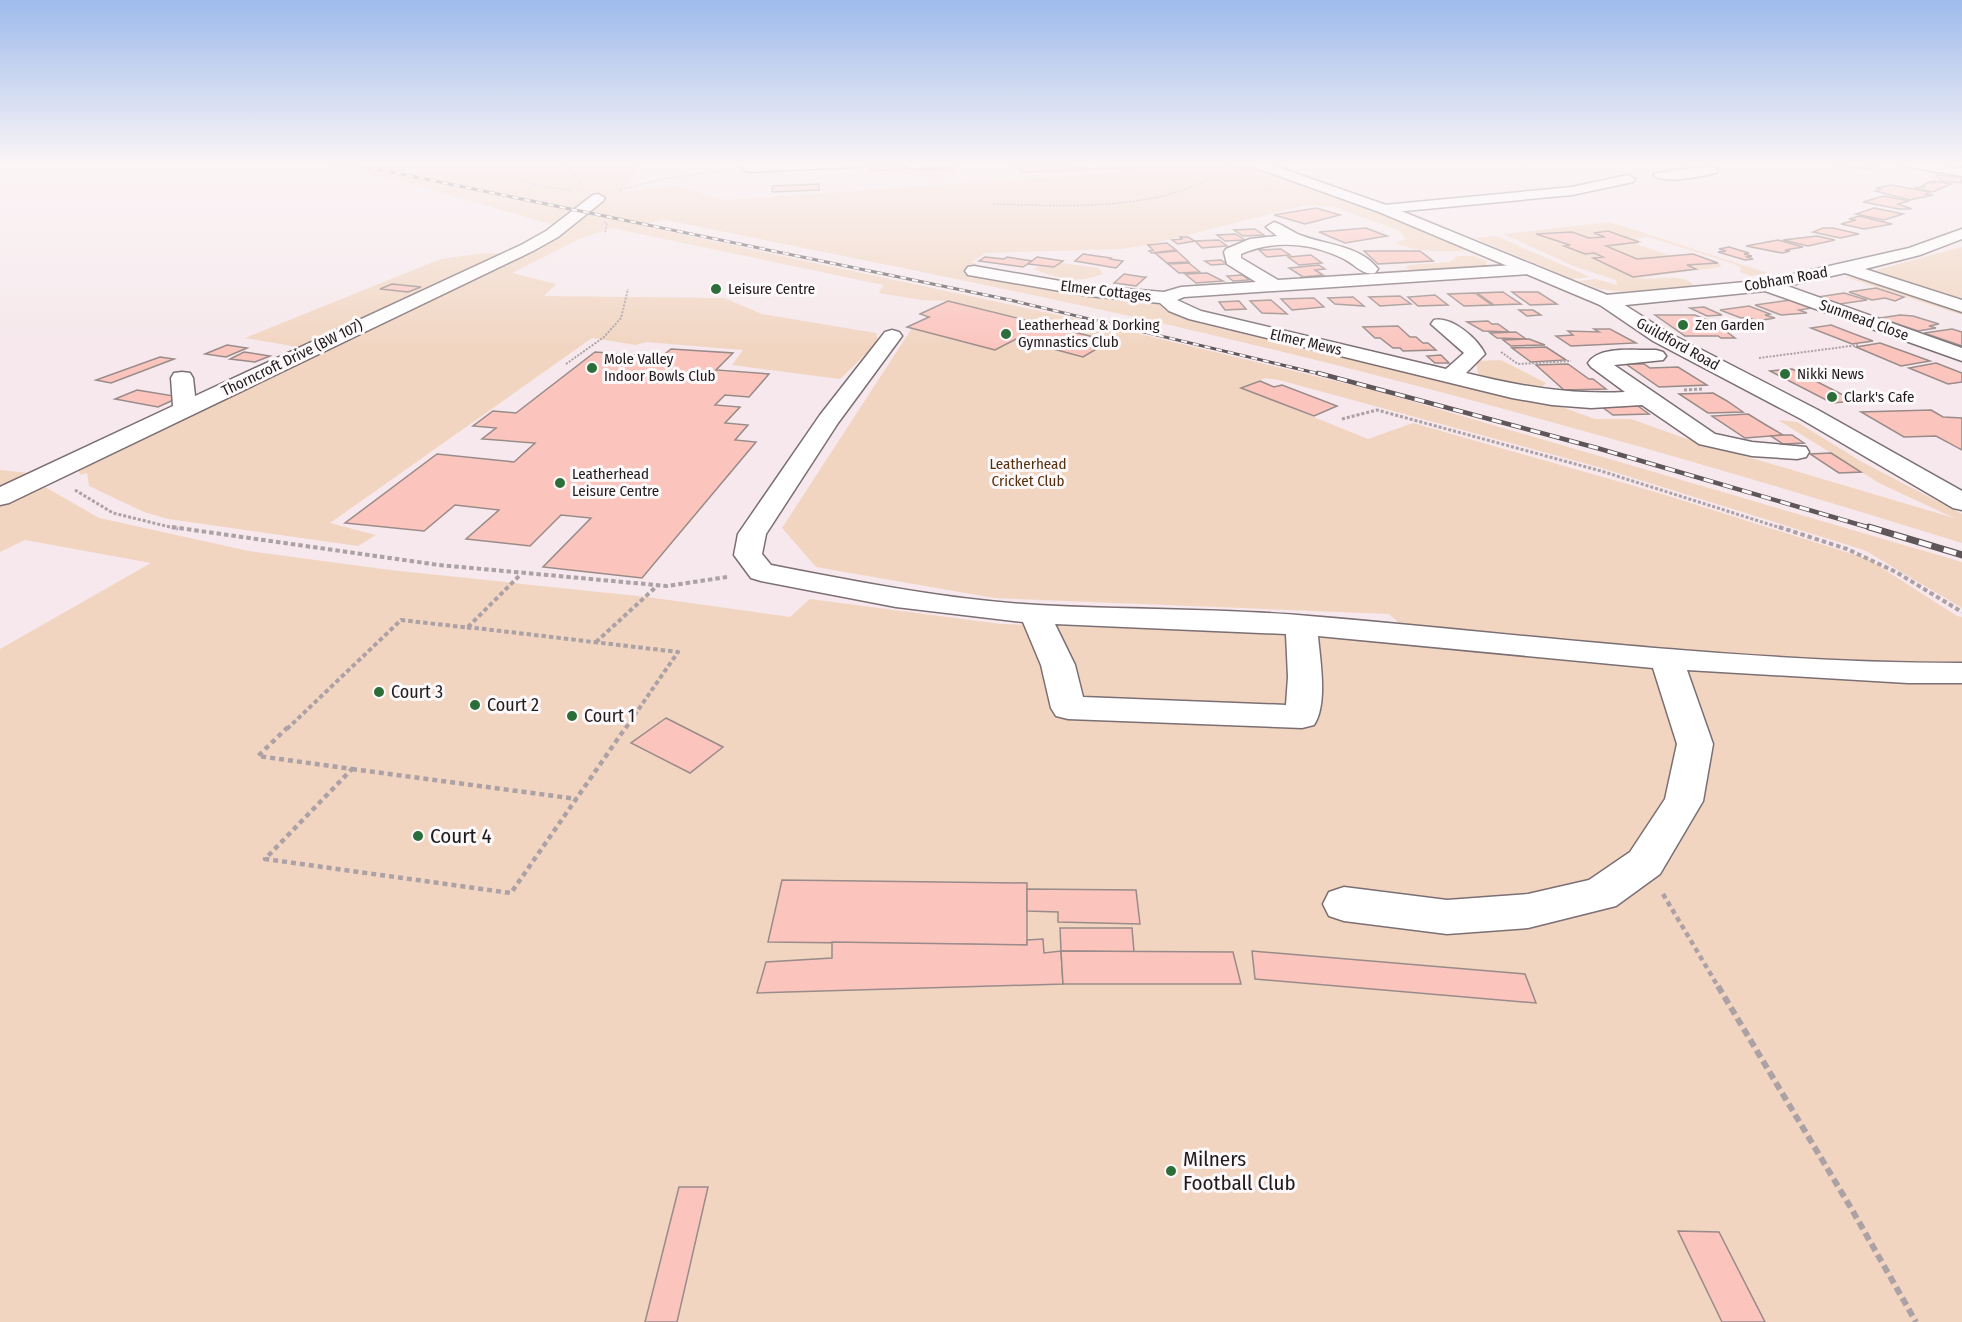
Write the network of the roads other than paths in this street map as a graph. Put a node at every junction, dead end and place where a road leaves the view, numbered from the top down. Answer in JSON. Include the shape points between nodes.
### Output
{"nodes":[{"id":1,"x":563,"y":225,"type":"edge"},
{"id":2,"x":1272,"y":225,"type":"edge"},
{"id":3,"x":1423,"y":225,"type":"edge"},
{"id":4,"x":1962,"y":234,"type":"edge"},
{"id":5,"x":1292,"y":239,"type":"junction"},
{"id":6,"x":1846,"y":268,"type":"junction"},
{"id":7,"x":1369,"y":269,"type":"dead end"},
{"id":8,"x":1528,"y":269,"type":"junction"},
{"id":9,"x":974,"y":271,"type":"dead end"},
{"id":10,"x":1273,"y":285,"type":"junction"},
{"id":11,"x":1767,"y":285,"type":"junction"},
{"id":12,"x":1166,"y":298,"type":"junction"},
{"id":13,"x":1606,"y":301,"type":"junction"},
{"id":14,"x":1962,"y":306,"type":"edge"},
{"id":15,"x":1441,"y":324,"type":"dead end"},
{"id":16,"x":892,"y":336,"type":"dead end"},
{"id":17,"x":1962,"y":355,"type":"edge"},
{"id":18,"x":1656,"y":356,"type":"dead end"},
{"id":19,"x":1450,"y":376,"type":"junction"},
{"id":20,"x":182,"y":378,"type":"dead end"},
{"id":21,"x":1647,"y":398,"type":"junction"},
{"id":22,"x":184,"y":410,"type":"junction"},
{"id":23,"x":1797,"y":452,"type":"dead end"},
{"id":24,"x":0,"y":497,"type":"edge"},
{"id":25,"x":1962,"y":502,"type":"edge"},
{"id":26,"x":1035,"y":614,"type":"junction"},
{"id":27,"x":1305,"y":625,"type":"junction"},
{"id":28,"x":1667,"y":659,"type":"junction"},
{"id":29,"x":1962,"y":673,"type":"edge"},
{"id":30,"x":1344,"y":904,"type":"dead end"}],
"edges":[{"from":1,"to":22,"type":"street","name":"Thorncroft Drive (BW 107)","via":[[527,248]]},
{"from":2,"to":5,"type":"street"},
{"from":3,"to":8,"type":"street","name":"Guildford Road"},
{"from":4,"to":6,"type":"street","name":"Cobham Road","via":[[1914,252]]},
{"from":5,"to":7,"type":"street","via":[[1350,254]]},
{"from":5,"to":10,"type":"street","via":[[1256,242],[1232,252],[1233,260]]},
{"from":6,"to":11,"type":"street","name":"Cobham Road"},
{"from":6,"to":14,"type":"street"},
{"from":8,"to":10,"type":"street","name":"Elmer Cottages"},
{"from":8,"to":13,"type":"street","name":"Guildford Road"},
{"from":9,"to":12,"type":"street","name":"Elmer Cottages","via":[[1089,291]]},
{"from":10,"to":12,"type":"street","name":"Elmer Cottages","via":[[1181,292]]},
{"from":11,"to":13,"type":"street","name":"Cobham Road"},
{"from":11,"to":17,"type":"street","name":"Sunmead Close"},
{"from":12,"to":19,"type":"street","name":"Elmer Mews","via":[[1178,309],[1216,320]]},
{"from":13,"to":25,"type":"street","name":"Guildford Road"},
{"from":15,"to":19,"type":"street","via":[[1475,354]]},
{"from":16,"to":26,"type":"street","via":[[828,420],[752,534],[748,555],[760,572],[896,598]]},
{"from":18,"to":21,"type":"street","via":[[1598,363]]},
{"from":19,"to":21,"type":"street","name":"Elmer Mews","via":[[1552,398]]},
{"from":20,"to":22,"type":"street"},
{"from":21,"to":23,"type":"street","via":[[1707,439],[1752,449]]},
{"from":22,"to":24,"type":"street","name":"Thorncroft Drive (BW 107)"},
{"from":26,"to":27,"type":"street"},
{"from":26,"to":27,"type":"street","via":[[1058,665],[1068,708],[1302,717]]},
{"from":27,"to":28,"type":"street"},
{"from":28,"to":29,"type":"street"},
{"from":28,"to":30,"type":"street","via":[[1695,744],[1684,801],[1645,863],[1601,894],[1528,911],[1447,917]]}]}
